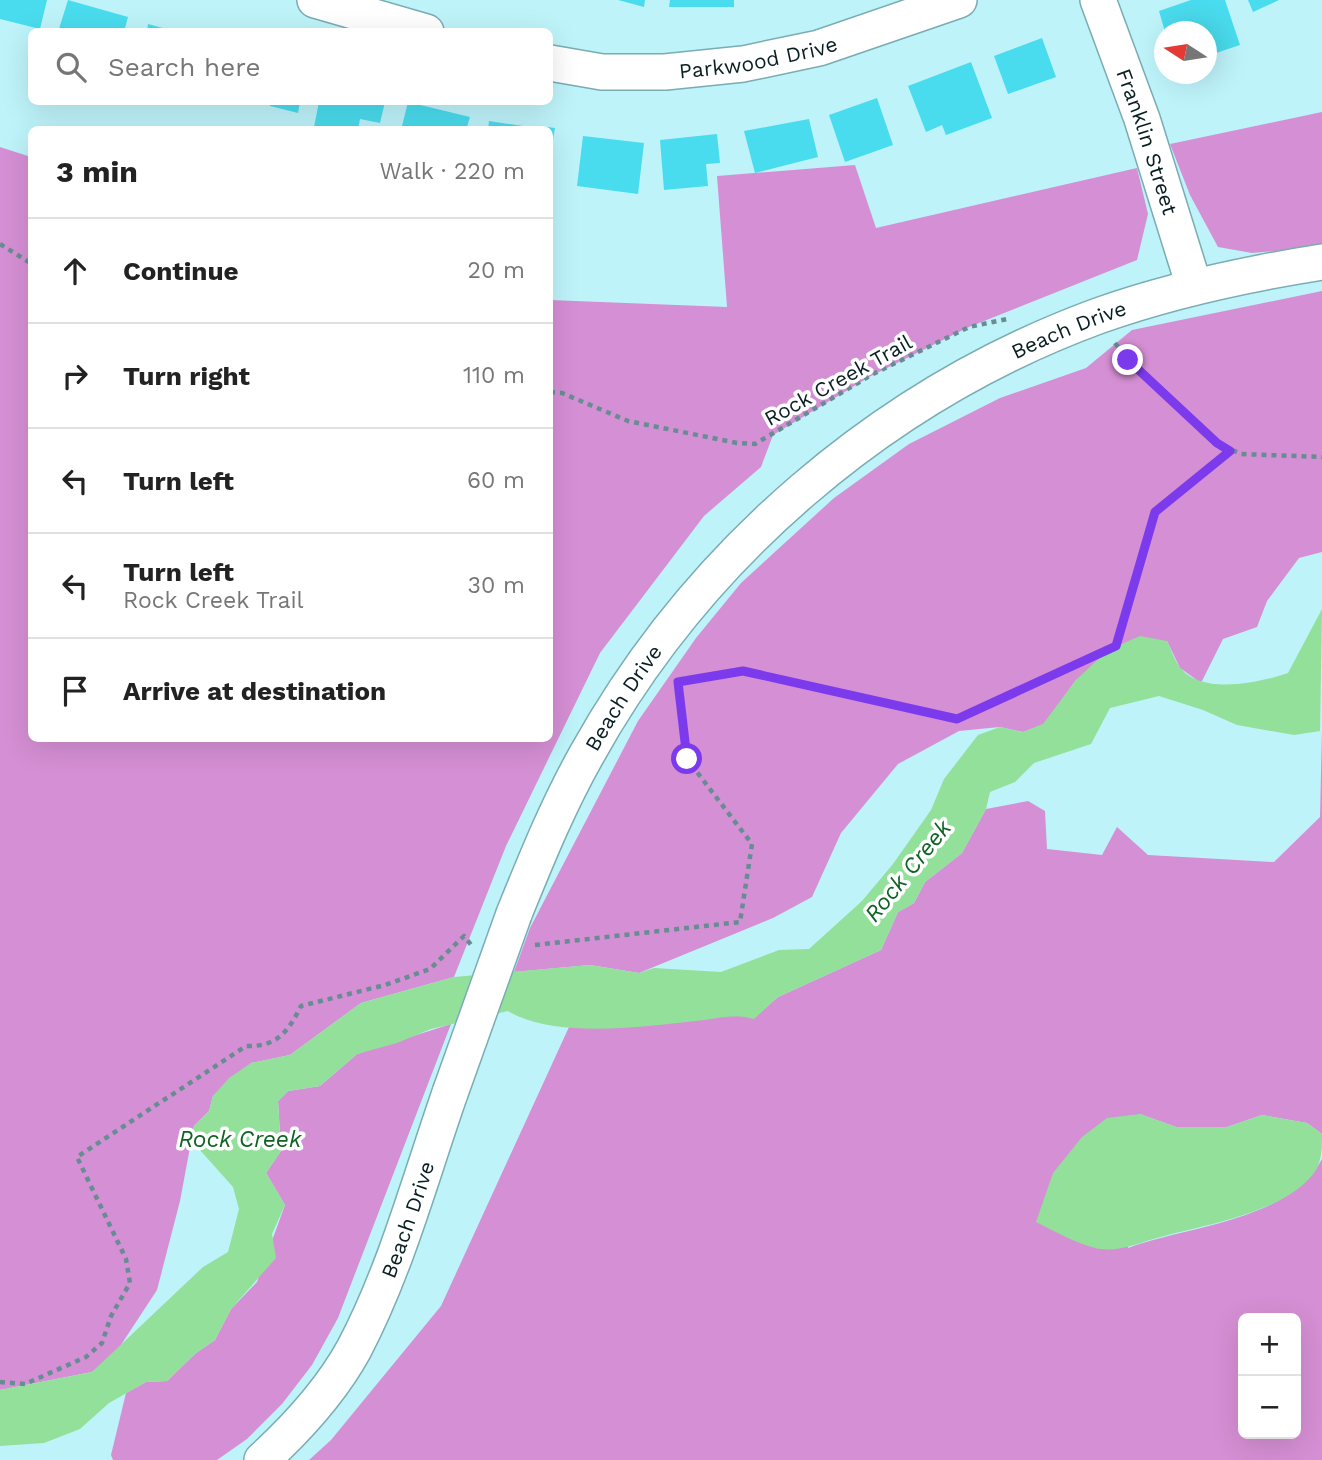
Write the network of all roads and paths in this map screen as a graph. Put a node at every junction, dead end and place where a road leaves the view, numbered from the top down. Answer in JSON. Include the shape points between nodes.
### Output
{"nodes":[{"id":1,"x":315,"y":0,"type":"edge"},
{"id":2,"x":959,"y":0,"type":"edge"},
{"id":3,"x":1098,"y":0,"type":"edge"},
{"id":4,"x":412,"y":28,"type":"edge"},
{"id":5,"x":553,"y":64,"type":"edge"},
{"id":6,"x":0,"y":244,"type":"edge"},
{"id":7,"x":28,"y":262,"type":"edge"},
{"id":8,"x":1322,"y":262,"type":"edge"},
{"id":9,"x":1194,"y":286,"type":"junction"},
{"id":10,"x":1012,"y":319,"type":"dead end"},
{"id":11,"x":1113,"y":341,"type":"dead end"},
{"id":12,"x":553,"y":392,"type":"edge"},
{"id":13,"x":1230,"y":451,"type":"junction"},
{"id":14,"x":1322,"y":457,"type":"edge"},
{"id":15,"x":528,"y":946,"type":"dead end"},
{"id":16,"x":476,"y":950,"type":"dead end"},
{"id":17,"x":0,"y":1382,"type":"edge"},
{"id":18,"x":262,"y":1460,"type":"edge"}],
"edges":[{"from":1,"to":4,"type":"street"},
{"from":2,"to":5,"type":"street","name":"Parkwood Drive","via":[[820,48],[743,64],[665,72],[602,72]]},
{"from":3,"to":9,"type":"street","name":"Franklin Street","via":[[1142,119]]},
{"from":6,"to":7,"type":"path"},
{"from":8,"to":9,"type":"street","name":"Beach Drive"},
{"from":9,"to":18,"type":"street","name":"Beach Drive","bridge":true,"via":[[1100,316],[990,364],[880,429],[780,509],[674,623],[613,710],[565,796],[514,914],[384,1282],[353,1350],[310,1411]]},
{"from":10,"to":12,"type":"path","name":"Rock Creek Trail","via":[[969,327],[873,374],[755,443],[628,421]]},
{"from":11,"to":13,"type":"path","via":[[1128,360]]},
{"from":13,"to":14,"type":"path"},
{"from":13,"to":15,"type":"path","via":[[1155,512],[1116,646],[957,719],[743,671],[678,682],[687,759],[752,845],[740,922]]},
{"from":16,"to":17,"type":"path","via":[[464,936],[430,969],[301,1006],[289,1030],[263,1046],[246,1046],[76,1157],[126,1259],[131,1283],[111,1316],[102,1343],[86,1357],[25,1384]]}]}
